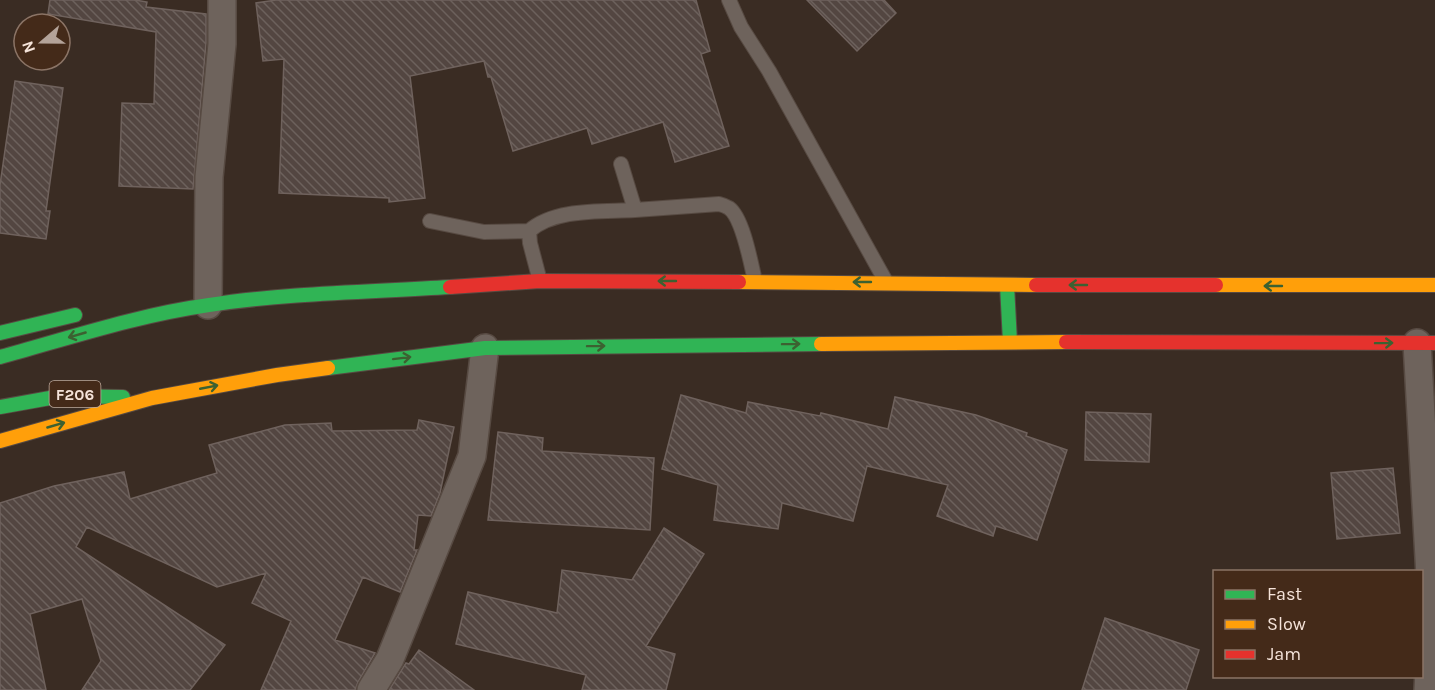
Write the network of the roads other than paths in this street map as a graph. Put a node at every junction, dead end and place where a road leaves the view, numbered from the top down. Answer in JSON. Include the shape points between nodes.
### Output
{"nodes":[{"id":1,"x":222,"y":0,"type":"edge"},
{"id":2,"x":729,"y":0,"type":"edge"},
{"id":3,"x":621,"y":164,"type":"dead end"},
{"id":4,"x":635,"y":210,"type":"junction"},
{"id":5,"x":429,"y":221,"type":"dead end"},
{"id":6,"x":529,"y":231,"type":"junction"},
{"id":7,"x":540,"y":281,"type":"junction"},
{"id":8,"x":755,"y":281,"type":"junction"},
{"id":9,"x":886,"y":282,"type":"junction"},
{"id":10,"x":1007,"y":285,"type":"junction"},
{"id":11,"x":1435,"y":285,"type":"edge"},
{"id":12,"x":208,"y":305,"type":"junction"},
{"id":13,"x":134,"y":320,"type":"junction"},
{"id":14,"x":0,"y":333,"type":"edge"},
{"id":15,"x":1010,"y":342,"type":"junction"},
{"id":16,"x":1426,"y":343,"type":"edge"},
{"id":17,"x":485,"y":348,"type":"junction"},
{"id":18,"x":0,"y":357,"type":"edge"},
{"id":19,"x":152,"y":398,"type":"junction"},
{"id":20,"x":0,"y":407,"type":"edge"},
{"id":21,"x":0,"y":441,"type":"edge"},
{"id":22,"x":371,"y":690,"type":"edge"},
{"id":23,"x":1428,"y":690,"type":"edge"}],
"edges":[{"from":1,"to":12,"type":"street","via":[[222,44],[209,177]]},
{"from":2,"to":9,"type":"lane"},
{"from":3,"to":4,"type":"lane"},
{"from":4,"to":6,"type":"lane","via":[[555,216]]},
{"from":4,"to":8,"type":"lane","via":[[720,204],[729,208],[746,243]]},
{"from":5,"to":6,"type":"lane","via":[[484,232]]},
{"from":6,"to":7,"type":"lane"},
{"from":8,"to":7,"type":"main road","one_way":true},
{"from":7,"to":12,"type":"main road"},
{"from":9,"to":8,"type":"main road","one_way":true},
{"from":9,"to":10,"type":"main road"},
{"from":11,"to":10,"type":"main road","one_way":true},
{"from":10,"to":15,"type":"main road"},
{"from":12,"to":13,"type":"main road"},
{"from":13,"to":14,"type":"main road","via":[[72,315]]},
{"from":13,"to":18,"type":"main road","one_way":true},
{"from":15,"to":16,"type":"main road","one_way":true},
{"from":17,"to":15,"type":"main road","one_way":true},
{"from":16,"to":23,"type":"street","via":[[1432,612]]},
{"from":19,"to":17,"type":"main road","one_way":true,"via":[[277,375]]},
{"from":17,"to":22,"type":"street","via":[[472,456],[390,659]]},
{"from":19,"to":20,"type":"main road","number":"F206","via":[[77,394]]},
{"from":21,"to":19,"type":"main road","one_way":true}]}
